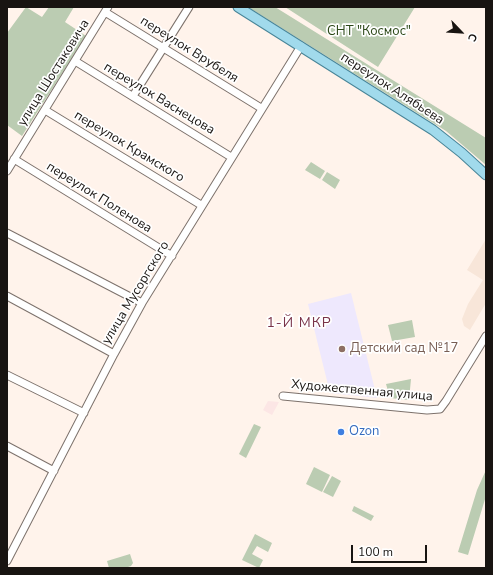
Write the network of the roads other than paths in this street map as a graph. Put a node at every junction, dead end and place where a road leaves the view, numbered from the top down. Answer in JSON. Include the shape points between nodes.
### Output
{"nodes":[{"id":1,"x":189,"y":7,"type":"edge"},
{"id":2,"x":238,"y":7,"type":"edge"},
{"id":3,"x":107,"y":10,"type":"edge"},
{"id":4,"x":300,"y":46,"type":"junction"},
{"id":5,"x":162,"y":48,"type":"junction"},
{"id":6,"x":75,"y":61,"type":"junction"},
{"id":7,"x":133,"y":96,"type":"junction"},
{"id":8,"x":261,"y":108,"type":"junction"},
{"id":9,"x":45,"y":110,"type":"junction"},
{"id":10,"x":232,"y":157,"type":"junction"},
{"id":11,"x":14,"y":159,"type":"junction"},
{"id":12,"x":7,"y":171,"type":"edge"},
{"id":13,"x":486,"y":175,"type":"edge"},
{"id":14,"x":201,"y":205,"type":"junction"},
{"id":15,"x":7,"y":233,"type":"edge"},
{"id":16,"x":172,"y":256,"type":"junction"},
{"id":17,"x":7,"y":296,"type":"edge"},
{"id":18,"x":142,"y":303,"type":"junction"},
{"id":19,"x":486,"y":336,"type":"edge"},
{"id":20,"x":114,"y":354,"type":"junction"},
{"id":21,"x":7,"y":375,"type":"edge"},
{"id":22,"x":283,"y":396,"type":"dead end"},
{"id":23,"x":84,"y":413,"type":"junction"},
{"id":24,"x":7,"y":446,"type":"edge"},
{"id":25,"x":54,"y":470,"type":"junction"},
{"id":26,"x":7,"y":561,"type":"edge"}],
"edges":[{"from":1,"to":5,"type":"street"},
{"from":2,"to":4,"type":"main road","name":"переулок Алябьева"},
{"from":3,"to":5,"type":"street","name":"переулок Врубеля"},
{"from":3,"to":6,"type":"street","name":"улица Шостаковича"},
{"from":4,"to":8,"type":"street","name":"улица Мусоргского"},
{"from":4,"to":13,"type":"main road","name":"переулок Алябьева","via":[[433,130]]},
{"from":5,"to":7,"type":"street"},
{"from":5,"to":8,"type":"street","name":"переулок Врубеля"},
{"from":6,"to":7,"type":"street","name":"переулок Васнецова"},
{"from":6,"to":9,"type":"street","name":"улица Шостаковича"},
{"from":7,"to":10,"type":"street","name":"переулок Васнецова"},
{"from":8,"to":10,"type":"street","name":"улица Мусоргского"},
{"from":9,"to":11,"type":"street","name":"улица Шостаковича"},
{"from":9,"to":14,"type":"street","name":"переулок Крамского"},
{"from":10,"to":14,"type":"street","name":"улица Мусоргского"},
{"from":11,"to":12,"type":"street","name":"улица Шостаковича"},
{"from":11,"to":16,"type":"street","name":"переулок Поленова"},
{"from":14,"to":16,"type":"street","name":"улица Мусоргского"},
{"from":15,"to":18,"type":"street"},
{"from":16,"to":18,"type":"street","name":"улица Мусоргского"},
{"from":17,"to":20,"type":"street"},
{"from":18,"to":20,"type":"street","name":"улица Мусоргского"},
{"from":19,"to":22,"type":"street","name":"Художественная улица","via":[[440,409],[427,410]]},
{"from":20,"to":23,"type":"street","name":"улица Мусоргского"},
{"from":21,"to":23,"type":"street"},
{"from":23,"to":25,"type":"street","name":"улица Мусоргского"},
{"from":24,"to":25,"type":"street"},
{"from":25,"to":26,"type":"street","name":"улица Мусоргского"}]}
